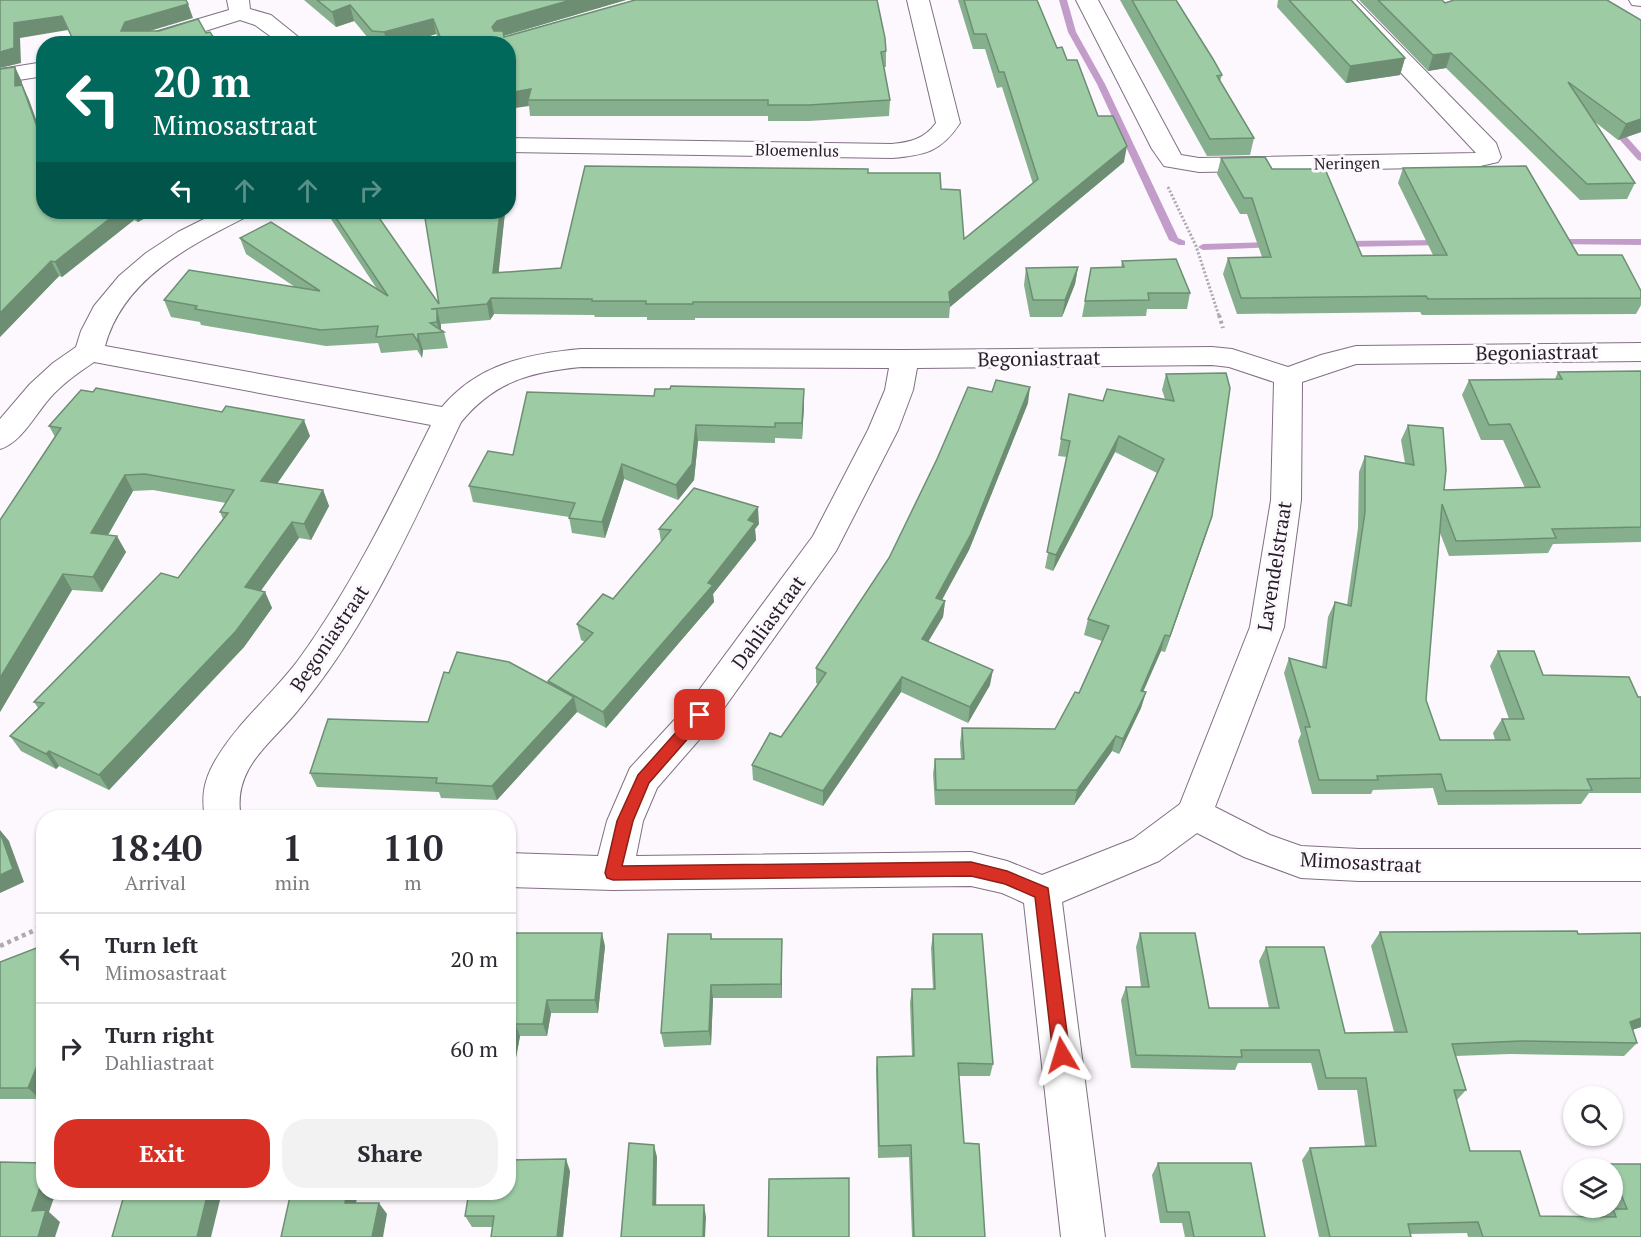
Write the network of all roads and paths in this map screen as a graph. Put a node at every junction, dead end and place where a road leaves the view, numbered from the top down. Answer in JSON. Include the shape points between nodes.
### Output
{"nodes":[{"id":1,"x":918,"y":0,"type":"edge"},
{"id":2,"x":1087,"y":0,"type":"edge"},
{"id":3,"x":1344,"y":0,"type":"edge"},
{"id":4,"x":239,"y":7,"type":"edge"},
{"id":5,"x":161,"y":36,"type":"edge"},
{"id":6,"x":285,"y":36,"type":"edge"},
{"id":7,"x":36,"y":70,"type":"edge"},
{"id":8,"x":0,"y":76,"type":"edge"},
{"id":9,"x":516,"y":145,"type":"edge"},
{"id":10,"x":1173,"y":161,"type":"junction"},
{"id":11,"x":223,"y":219,"type":"edge"},
{"id":12,"x":89,"y":352,"type":"junction"},
{"id":13,"x":1641,"y":352,"type":"edge"},
{"id":14,"x":1232,"y":358,"type":"junction"},
{"id":15,"x":905,"y":359,"type":"junction"},
{"id":16,"x":1288,"y":377,"type":"junction"},
{"id":17,"x":449,"y":418,"type":"junction"},
{"id":18,"x":0,"y":439,"type":"edge"},
{"id":19,"x":222,"y":810,"type":"edge"},
{"id":20,"x":1194,"y":814,"type":"junction"},
{"id":21,"x":1641,"y":865,"type":"edge"},
{"id":22,"x":516,"y":870,"type":"edge"},
{"id":23,"x":613,"y":873,"type":"junction"},
{"id":24,"x":1042,"y":893,"type":"junction"},
{"id":25,"x":36,"y":930,"type":"edge"},
{"id":26,"x":0,"y":946,"type":"edge"},
{"id":27,"x":1083,"y":1237,"type":"edge"}],
"edges":[{"from":1,"to":9,"type":"street","name":"Bloemenlus","via":[[948,123],[939,137],[922,147],[892,151]]},
{"from":2,"to":10,"type":"street"},
{"from":3,"to":10,"type":"street","name":"Neringen","via":[[1487,148],[1489,157],[1199,165]]},
{"from":4,"to":5,"type":"street"},
{"from":4,"to":6,"type":"street"},
{"from":7,"to":8,"type":"street"},
{"from":10,"to":14,"type":"path","via":[[1164,177],[1196,246]]},
{"from":11,"to":12,"type":"street","via":[[187,237],[128,282],[108,306]]},
{"from":12,"to":17,"type":"street"},
{"from":12,"to":18,"type":"street","via":[[40,392]]},
{"from":13,"to":16,"type":"street","name":"Begoniastraat","via":[[1356,356]]},
{"from":14,"to":15,"type":"street","name":"Begoniastraat"},
{"from":14,"to":16,"type":"street","name":"Begoniastraat"},
{"from":15,"to":17,"type":"street","name":"Begoniastraat","via":[[552,361],[496,377],[473,391]]},
{"from":15,"to":23,"type":"street","name":"Dahliastraat","via":[[899,390],[884,430],[825,543],[700,715],[643,779],[625,821]]},
{"from":16,"to":20,"type":"street","name":"Lavendelstraat","via":[[1286,500],[1267,627]]},
{"from":17,"to":19,"type":"street","name":"Begoniastraat","via":[[346,619],[228,771],[220,799]]},
{"from":20,"to":21,"type":"street","name":"Mimosastraat","via":[[1257,846],[1301,862],[1359,866]]},
{"from":20,"to":24,"type":"street","via":[[1146,850]]},
{"from":22,"to":23,"type":"street"},
{"from":23,"to":24,"type":"street","via":[[971,869],[1007,878]]},
{"from":24,"to":27,"type":"street"},
{"from":25,"to":26,"type":"path"}]}
